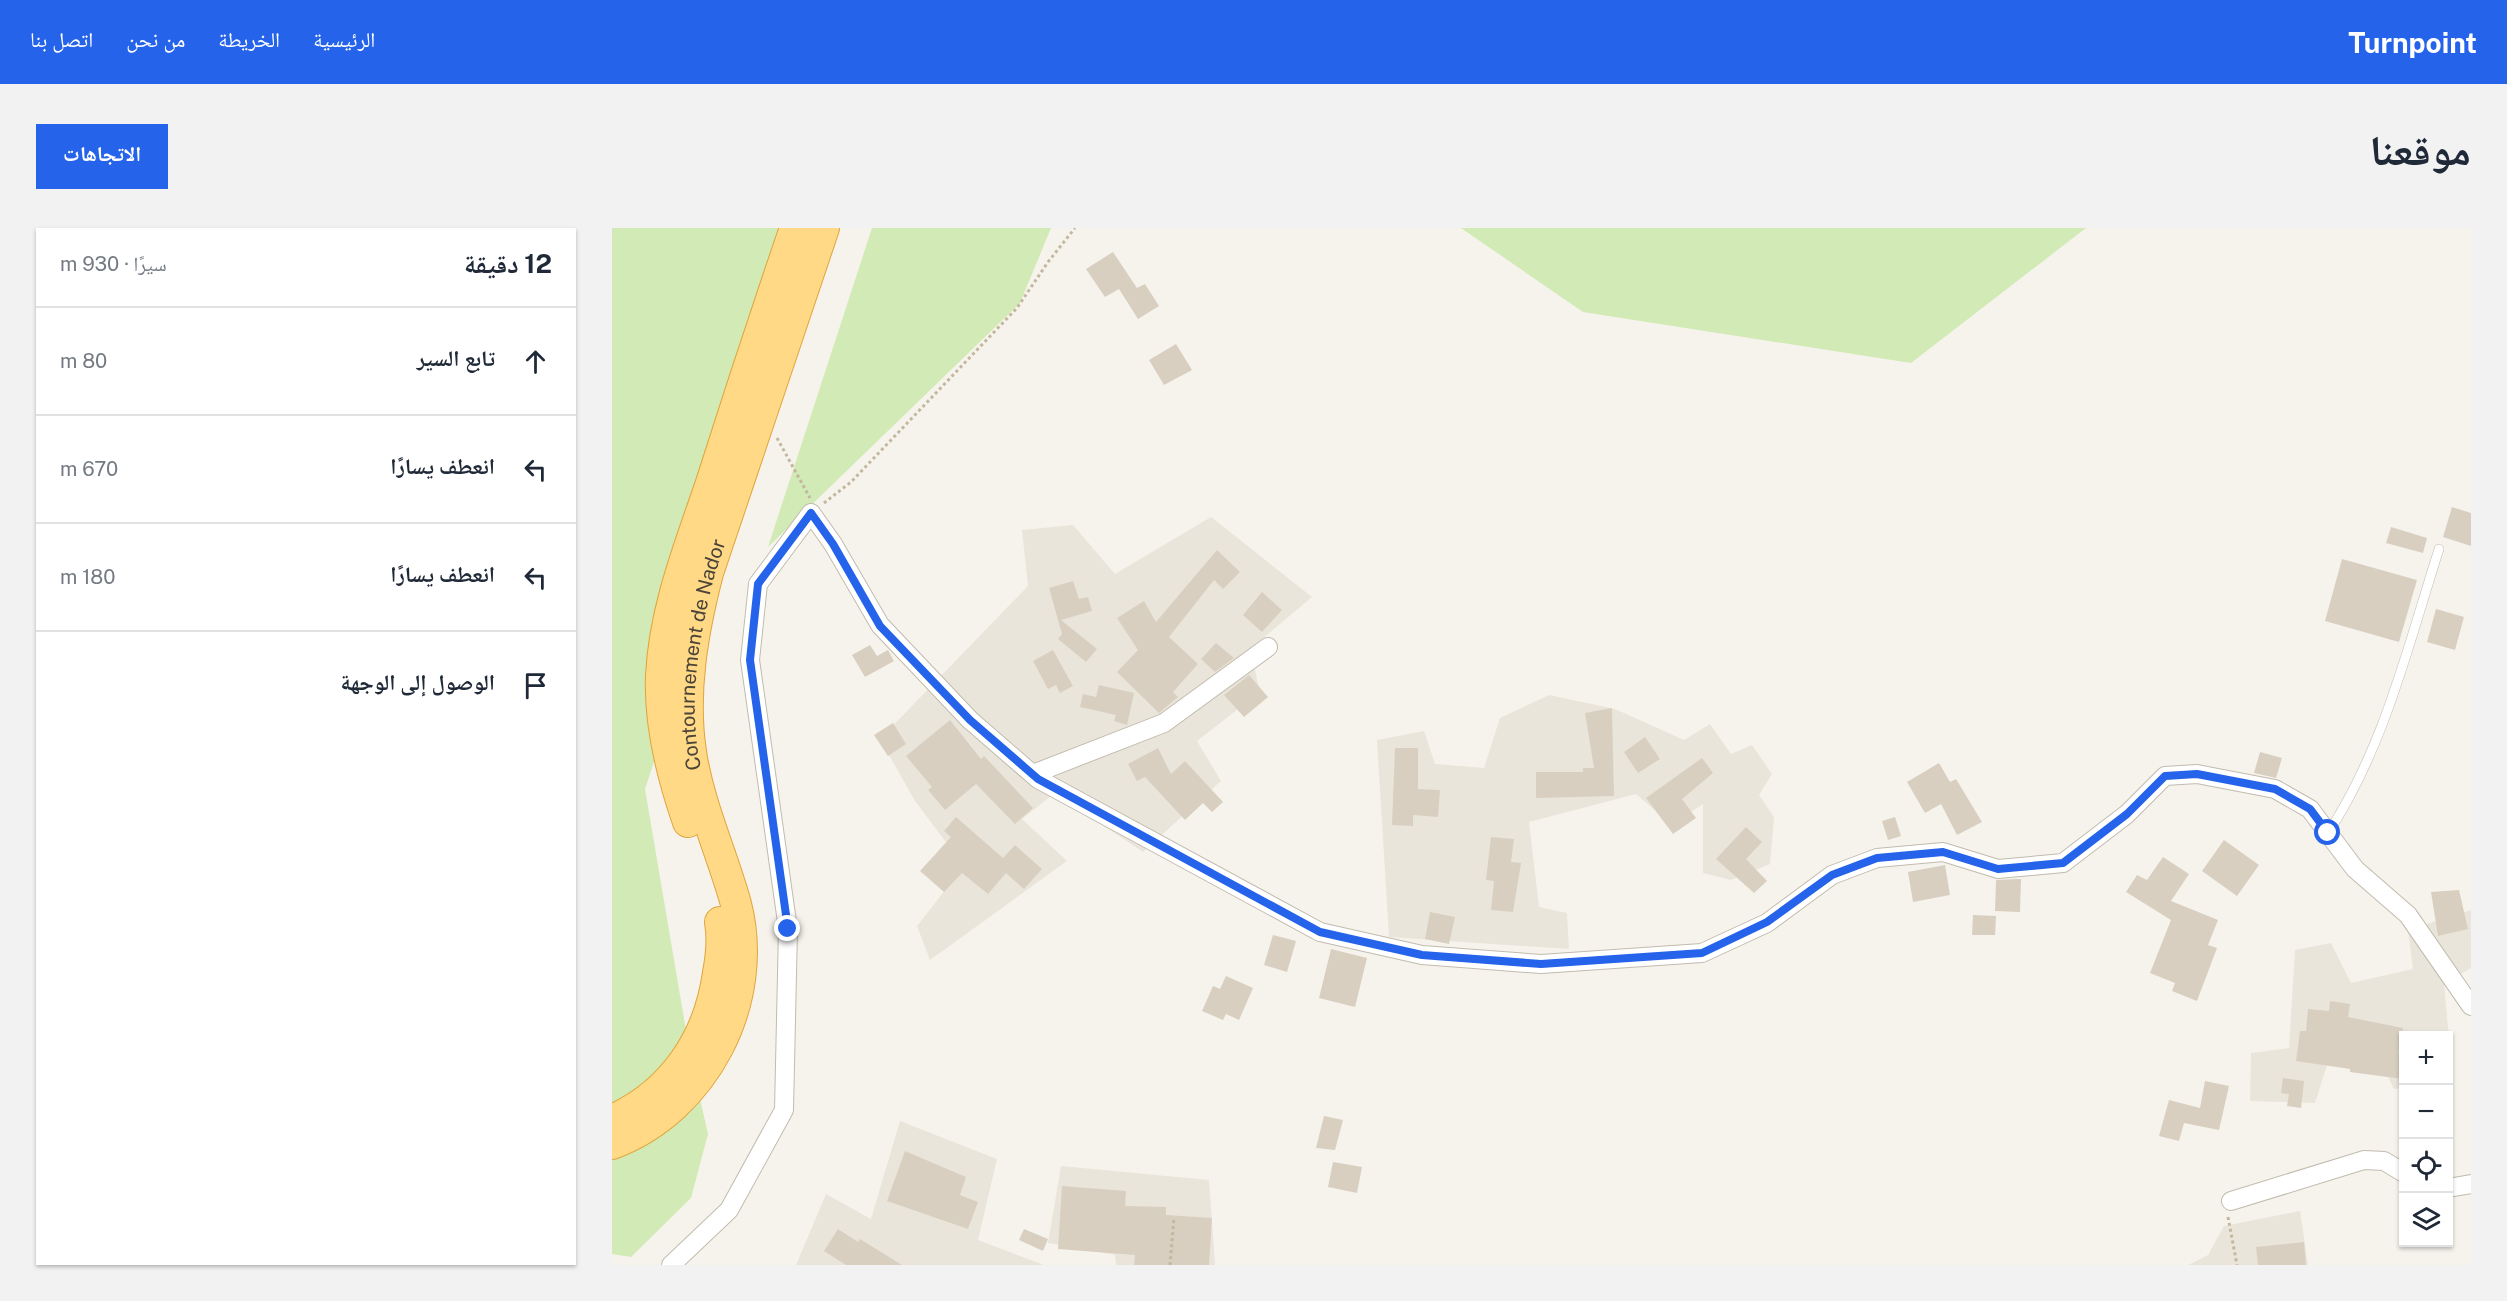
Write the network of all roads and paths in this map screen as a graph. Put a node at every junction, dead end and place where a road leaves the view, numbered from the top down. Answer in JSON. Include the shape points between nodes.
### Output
{"nodes":[{"id":1,"x":795,"y":228,"type":"edge"},
{"id":2,"x":824,"y":228,"type":"edge"},
{"id":3,"x":1075,"y":228,"type":"edge"},
{"id":4,"x":796,"y":269,"type":"junction"},
{"id":5,"x":756,"y":431,"type":"junction"},
{"id":6,"x":814,"y":510,"type":"junction"},
{"id":7,"x":2439,"y":549,"type":"dead end"},
{"id":8,"x":1268,"y":647,"type":"dead end"},
{"id":9,"x":1033,"y":774,"type":"junction"},
{"id":10,"x":2328,"y":833,"type":"junction"},
{"id":11,"x":2471,"y":1006,"type":"edge"},
{"id":12,"x":612,"y":1120,"type":"edge"},
{"id":13,"x":612,"y":1144,"type":"edge"},
{"id":14,"x":2399,"y":1170,"type":"edge"},
{"id":15,"x":2471,"y":1184,"type":"edge"},
{"id":16,"x":2453,"y":1187,"type":"edge"},
{"id":17,"x":2231,"y":1201,"type":"joint"},
{"id":18,"x":1174,"y":1218,"type":"dead end"},
{"id":19,"x":671,"y":1265,"type":"edge"},
{"id":20,"x":1170,"y":1265,"type":"edge"},
{"id":21,"x":2237,"y":1265,"type":"edge"}],
"edges":[{"from":1,"to":4,"type":"highway","name":"Contournement de Nador"},
{"from":2,"to":4,"type":"highway","name":"Contournement de Nador"},
{"from":3,"to":6,"type":"path","via":[[1017,308],[851,482]]},
{"from":4,"to":5,"type":"highway","name":"Contournement de Nador"},
{"from":4,"to":12,"type":"highway","name":"Contournement de Nador","via":[[684,564],[670,609],[662,658],[662,704],[670,763],[721,927],[716,987],[699,1038],[674,1075],[643,1103]]},
{"from":5,"to":6,"type":"path","via":[[779,440]]},
{"from":5,"to":13,"type":"highway","name":"Contournement de Nador","via":[[697,616],[688,705],[699,794],[736,905],[742,944],[740,984],[730,1023],[713,1058],[690,1090],[661,1118]]},
{"from":6,"to":9,"type":"street","via":[[880,626],[970,720]]},
{"from":6,"to":19,"type":"street","via":[[758,584],[750,660],[788,929],[784,1110],[729,1210]]},
{"from":7,"to":10,"type":"lane","via":[[2388,710],[2351,799]]},
{"from":8,"to":9,"type":"street","via":[[1164,723]]},
{"from":9,"to":10,"type":"street","via":[[1320,932],[1422,955],[1541,964],[1702,953],[1767,922],[1832,875],[1877,858],[1943,852],[1998,869],[2063,863],[2127,814],[2165,776],[2197,774],[2275,789],[2310,809]]},
{"from":10,"to":11,"type":"street","via":[[2355,869],[2408,915]]},
{"from":14,"to":17,"type":"street","via":[[2384,1161],[2364,1160]]},
{"from":15,"to":16,"type":"street"},
{"from":17,"to":21,"type":"path","via":[[2227,1210]]},
{"from":18,"to":20,"type":"path"}]}
